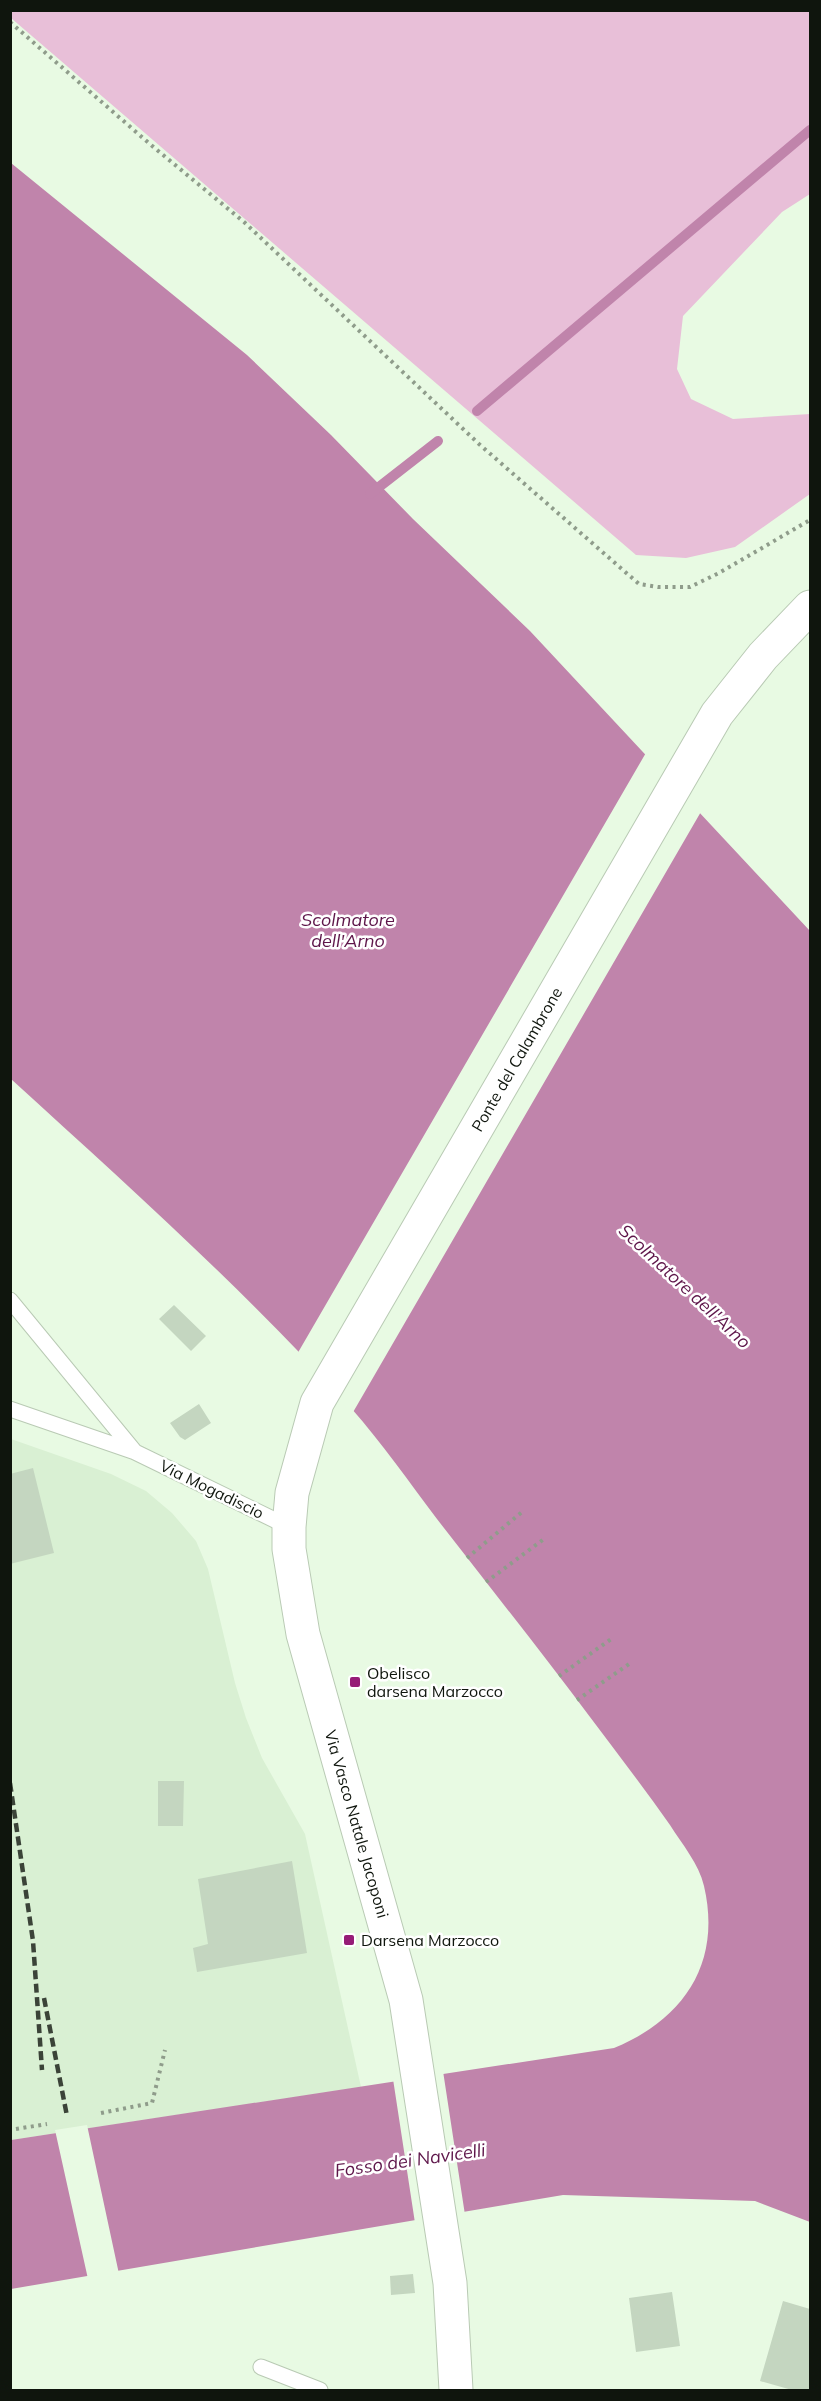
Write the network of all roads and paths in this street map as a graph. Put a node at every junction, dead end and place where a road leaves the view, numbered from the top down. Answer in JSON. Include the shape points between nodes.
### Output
{"nodes":[{"id":1,"x":10,"y":22,"type":"edge"},
{"id":2,"x":810,"y":520,"type":"edge"},
{"id":3,"x":810,"y":607,"type":"edge"},
{"id":4,"x":10,"y":1300,"type":"edge"},
{"id":5,"x":317,"y":1403,"type":"joint"},
{"id":6,"x":10,"y":1410,"type":"edge"},
{"id":7,"x":135,"y":1452,"type":"junction"},
{"id":8,"x":522,"y":1512,"type":"dead end"},
{"id":9,"x":289,"y":1527,"type":"junction"},
{"id":10,"x":544,"y":1539,"type":"dead end"},
{"id":11,"x":467,"y":1558,"type":"dead end"},
{"id":12,"x":486,"y":1582,"type":"dead end"},
{"id":13,"x":614,"y":1636,"type":"dead end"},
{"id":14,"x":632,"y":1662,"type":"dead end"},
{"id":15,"x":559,"y":1676,"type":"dead end"},
{"id":16,"x":577,"y":1700,"type":"dead end"},
{"id":17,"x":165,"y":2050,"type":"dead end"},
{"id":18,"x":101,"y":2113,"type":"dead end"},
{"id":19,"x":47,"y":2124,"type":"dead end"},
{"id":20,"x":15,"y":2130,"type":"dead end"},
{"id":21,"x":454,"y":2334,"type":"junction"},
{"id":22,"x":261,"y":2367,"type":"dead end"},
{"id":23,"x":320,"y":2391,"type":"edge"},
{"id":24,"x":456,"y":2391,"type":"edge"},
{"id":25,"x":477,"y":2391,"type":"edge"}],
"edges":[{"from":1,"to":2,"type":"path","via":[[244,222],[479,444],[639,584],[690,587]]},
{"from":3,"to":5,"type":"main road","name":"Ponte del Calambrone","via":[[763,656],[717,714]]},
{"from":4,"to":7,"type":"lane"},
{"from":5,"to":9,"type":"main road","name":"Via Vasco Natale Jacoponi","via":[[294,1484]]},
{"from":6,"to":7,"type":"lane","name":"Via Mogadiscio"},
{"from":7,"to":9,"type":"lane","name":"Via Mogadiscio"},
{"from":8,"to":11,"type":"path"},
{"from":9,"to":21,"type":"main road","name":"Via Vasco Natale Jacoponi","via":[[303,1634],[406,2000],[450,2283]]},
{"from":10,"to":12,"type":"path"},
{"from":13,"to":15,"type":"path"},
{"from":14,"to":16,"type":"path"},
{"from":17,"to":18,"type":"path","via":[[152,2103]]},
{"from":19,"to":20,"type":"path"},
{"from":21,"to":24,"type":"main road","name":"Via Vasco Natale Jacoponi"},
{"from":21,"to":25,"type":"main road"},
{"from":22,"to":23,"type":"lane"}]}
